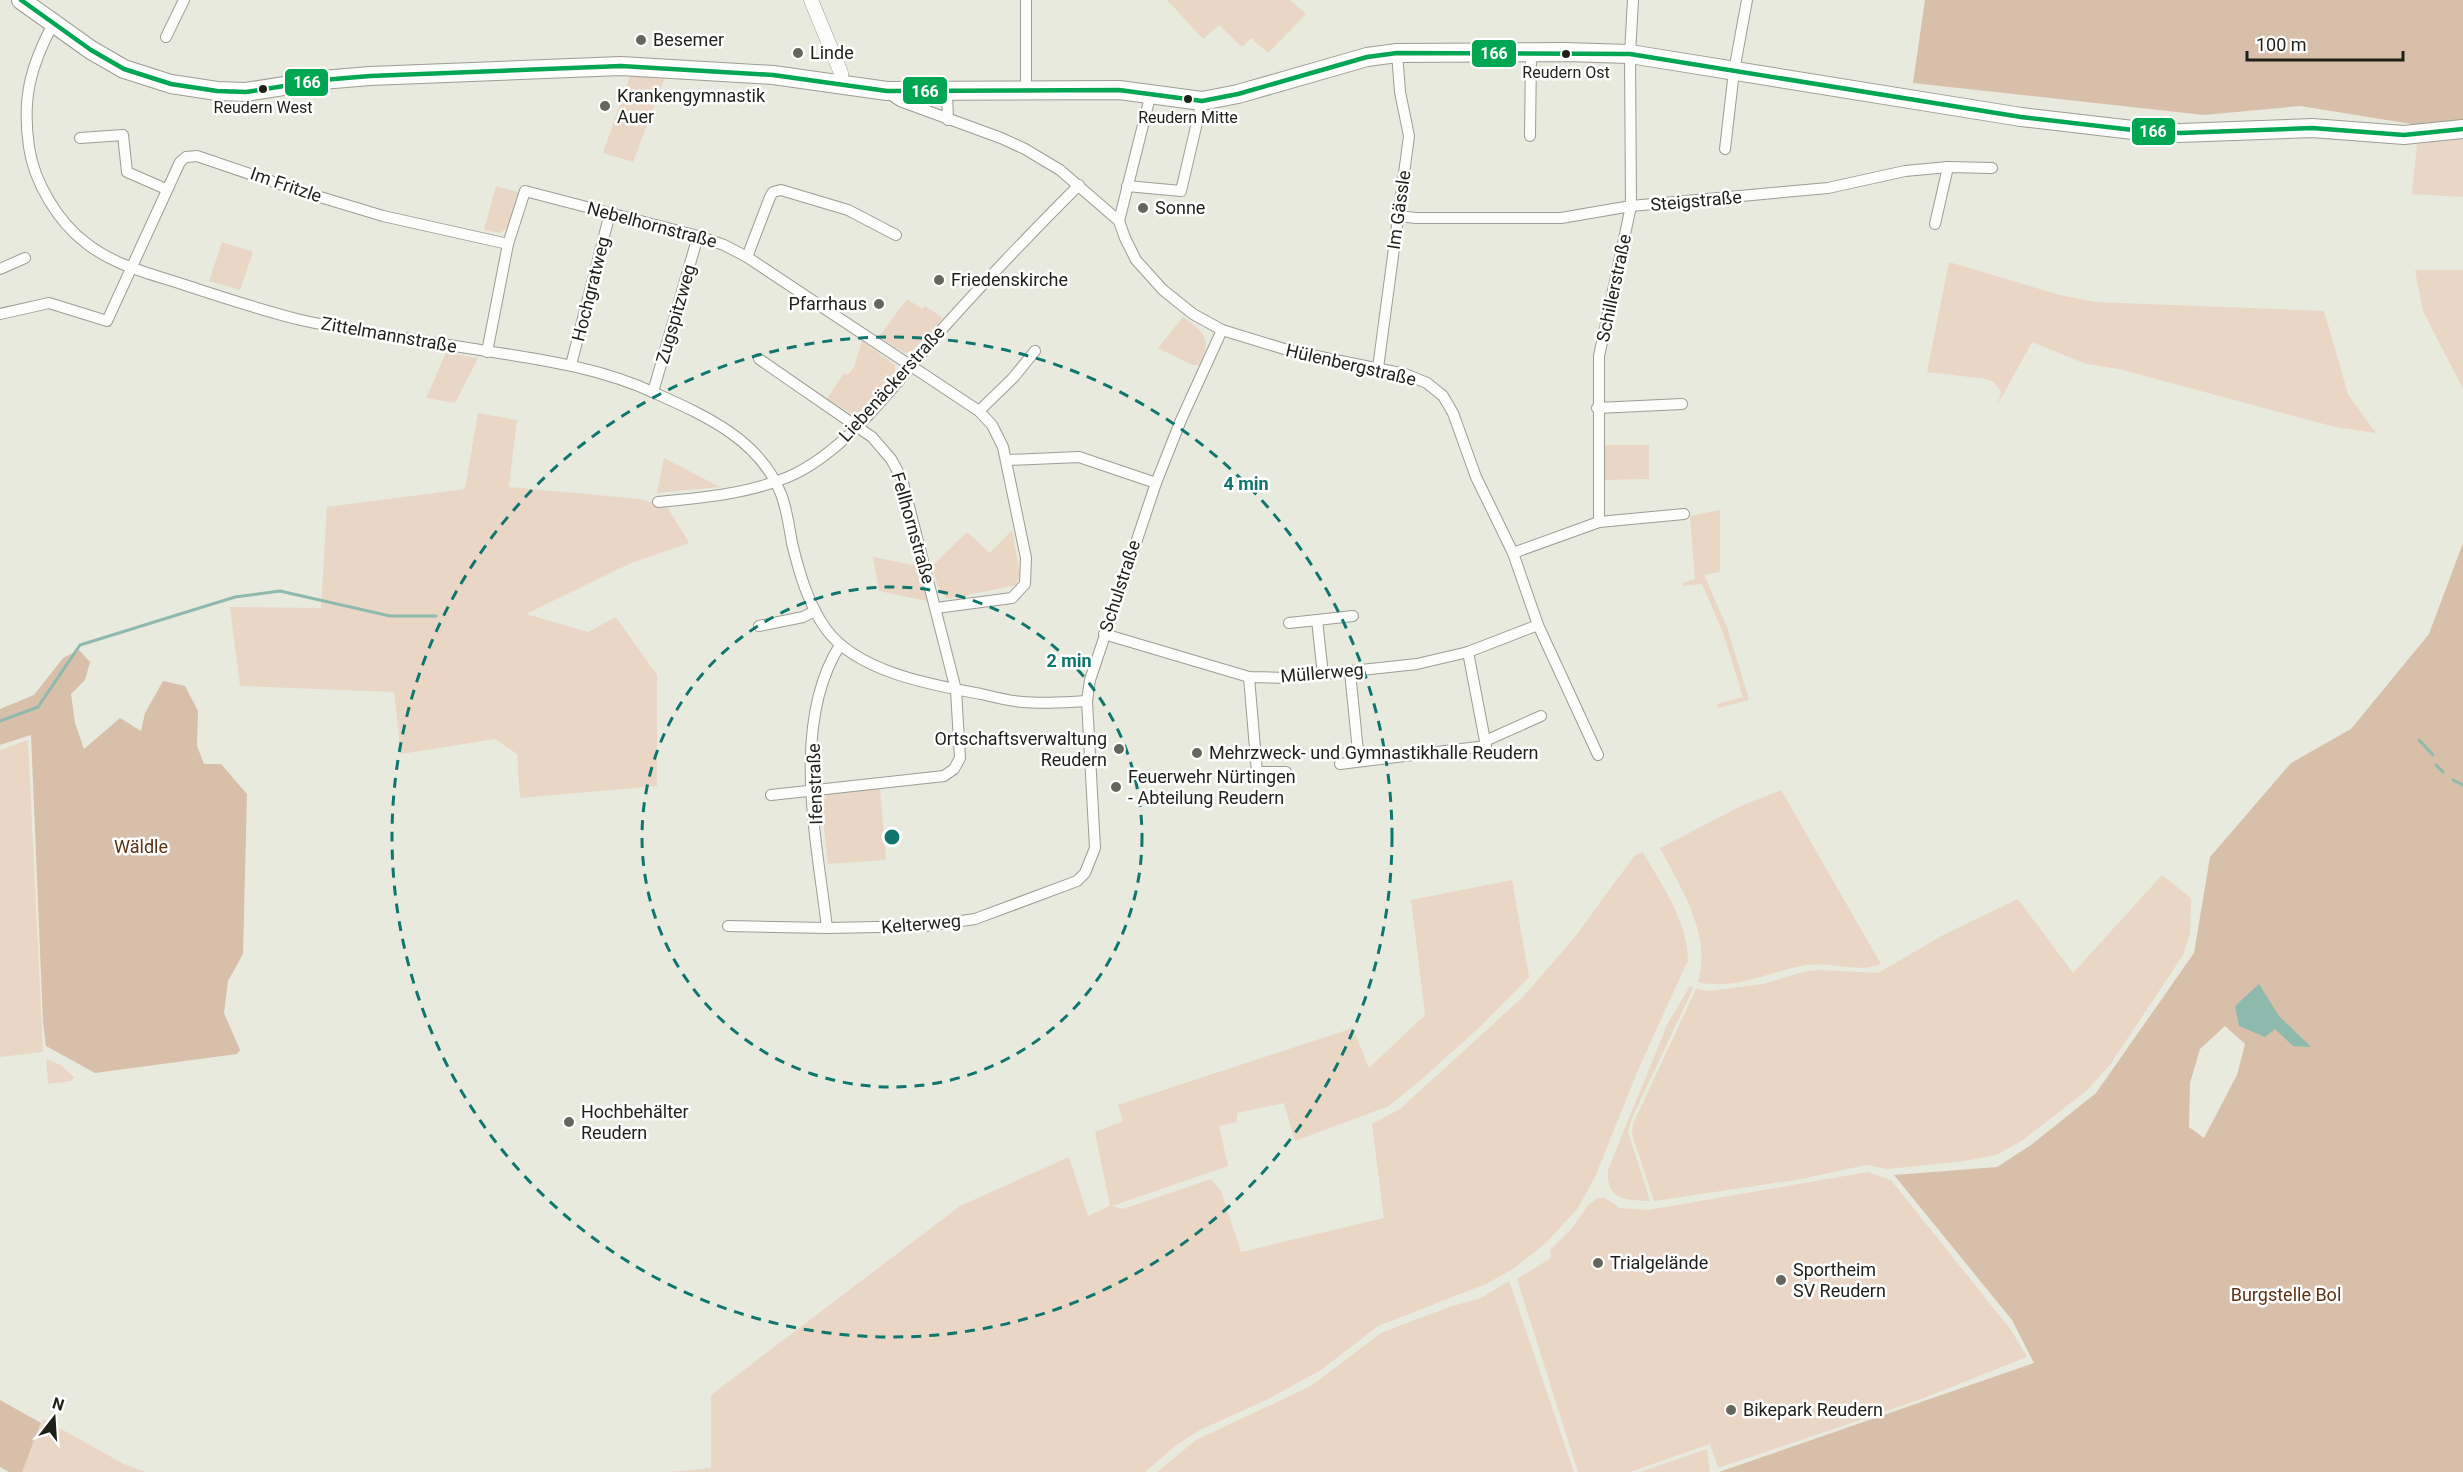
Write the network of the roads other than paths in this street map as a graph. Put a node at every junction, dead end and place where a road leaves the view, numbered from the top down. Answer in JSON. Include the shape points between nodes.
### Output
{"nodes":[{"id":1,"x":21,"y":0,"type":"edge"},
{"id":2,"x":184,"y":0,"type":"edge"},
{"id":3,"x":812,"y":0,"type":"edge"},
{"id":4,"x":1026,"y":0,"type":"edge"},
{"id":5,"x":1633,"y":0,"type":"edge"},
{"id":6,"x":1747,"y":0,"type":"edge"},
{"id":7,"x":53,"y":24,"type":"junction"},
{"id":8,"x":166,"y":37,"type":"dead end"},
{"id":9,"x":1396,"y":53,"type":"junction"},
{"id":10,"x":1531,"y":53,"type":"junction"},
{"id":11,"x":1630,"y":54,"type":"junction"},
{"id":12,"x":1734,"y":70,"type":"junction"},
{"id":13,"x":841,"y":84,"type":"junction"},
{"id":14,"x":887,"y":91,"type":"junction"},
{"id":15,"x":947,"y":92,"type":"junction"},
{"id":16,"x":1026,"y":92,"type":"junction"},
{"id":17,"x":1151,"y":93,"type":"junction"},
{"id":18,"x":1202,"y":101,"type":"junction"},
{"id":19,"x":948,"y":120,"type":"junction"},
{"id":20,"x":2463,"y":129,"type":"edge"},
{"id":21,"x":1530,"y":136,"type":"dead end"},
{"id":22,"x":80,"y":138,"type":"dead end"},
{"id":23,"x":1725,"y":148,"type":"dead end"},
{"id":24,"x":1947,"y":167,"type":"junction"},
{"id":25,"x":1992,"y":168,"type":"dead end"},
{"id":26,"x":1079,"y":185,"type":"junction"},
{"id":27,"x":1127,"y":186,"type":"junction"},
{"id":28,"x":166,"y":189,"type":"junction"},
{"id":29,"x":1631,"y":206,"type":"junction"},
{"id":30,"x":610,"y":213,"type":"junction"},
{"id":31,"x":1398,"y":216,"type":"junction"},
{"id":32,"x":1119,"y":221,"type":"junction"},
{"id":33,"x":1935,"y":225,"type":"dead end"},
{"id":34,"x":896,"y":235,"type":"dead end"},
{"id":35,"x":699,"y":236,"type":"junction"},
{"id":36,"x":508,"y":244,"type":"junction"},
{"id":37,"x":747,"y":257,"type":"junction"},
{"id":38,"x":25,"y":258,"type":"dead end"},
{"id":39,"x":130,"y":267,"type":"junction"},
{"id":40,"x":0,"y":269,"type":"edge"},
{"id":41,"x":0,"y":314,"type":"edge"},
{"id":42,"x":1222,"y":330,"type":"junction"},
{"id":43,"x":1035,"y":351,"type":"dead end"},
{"id":44,"x":487,"y":352,"type":"junction"},
{"id":45,"x":759,"y":359,"type":"dead end"},
{"id":46,"x":571,"y":365,"type":"junction"},
{"id":47,"x":909,"y":366,"type":"junction"},
{"id":48,"x":1378,"y":368,"type":"junction"},
{"id":49,"x":653,"y":392,"type":"junction"},
{"id":50,"x":1682,"y":404,"type":"dead end"},
{"id":51,"x":1598,"y":408,"type":"junction"},
{"id":52,"x":979,"y":411,"type":"junction"},
{"id":53,"x":859,"y":426,"type":"junction"},
{"id":54,"x":1008,"y":460,"type":"junction"},
{"id":55,"x":774,"y":481,"type":"junction"},
{"id":56,"x":1156,"y":483,"type":"junction"},
{"id":57,"x":658,"y":502,"type":"dead end"},
{"id":58,"x":1684,"y":514,"type":"dead end"},
{"id":59,"x":1599,"y":522,"type":"junction"},
{"id":60,"x":1513,"y":553,"type":"junction"},
{"id":61,"x":936,"y":608,"type":"junction"},
{"id":62,"x":815,"y":611,"type":"junction"},
{"id":63,"x":1353,"y":616,"type":"dead end"},
{"id":64,"x":1317,"y":620,"type":"junction"},
{"id":65,"x":1289,"y":623,"type":"dead end"},
{"id":66,"x":1538,"y":625,"type":"junction"},
{"id":67,"x":759,"y":626,"type":"dead end"},
{"id":68,"x":1104,"y":634,"type":"junction"},
{"id":69,"x":840,"y":645,"type":"junction"},
{"id":70,"x":1468,"y":652,"type":"junction"},
{"id":71,"x":1350,"y":672,"type":"junction"},
{"id":72,"x":1323,"y":675,"type":"junction"},
{"id":73,"x":1249,"y":677,"type":"junction"},
{"id":74,"x":956,"y":690,"type":"junction"},
{"id":75,"x":1087,"y":702,"type":"junction"},
{"id":76,"x":1541,"y":716,"type":"dead end"},
{"id":77,"x":1485,"y":741,"type":"junction"},
{"id":78,"x":1598,"y":755,"type":"dead end"},
{"id":79,"x":1359,"y":761,"type":"junction"},
{"id":80,"x":1340,"y":764,"type":"dead end"},
{"id":81,"x":1286,"y":772,"type":"dead end"},
{"id":82,"x":812,"y":792,"type":"junction"},
{"id":83,"x":771,"y":795,"type":"dead end"},
{"id":84,"x":1093,"y":856,"type":"joint"},
{"id":85,"x":728,"y":927,"type":"dead end"},
{"id":86,"x":827,"y":928,"type":"junction"}],
"edges":[{"from":1,"to":7,"type":"main road"},
{"from":2,"to":8,"type":"street"},
{"from":3,"to":13,"type":"street","via":[[841,73]]},
{"from":4,"to":16,"type":"street"},
{"from":5,"to":11,"type":"street","name":"Schillerstraße"},
{"from":6,"to":12,"type":"street"},
{"from":7,"to":13,"type":"main road","via":[[124,69],[171,84],[217,92],[246,92],[370,76],[566,67],[712,70]]},
{"from":7,"to":39,"type":"street","name":"Zittelmannstraße","via":[[33,64],[27,88],[31,159],[43,188],[69,227],[87,244]]},
{"from":9,"to":10,"type":"main road"},
{"from":9,"to":18,"type":"main road","via":[[1367,57]]},
{"from":9,"to":31,"type":"street","name":"Im Gässle","via":[[1409,136]]},
{"from":10,"to":11,"type":"main road"},
{"from":10,"to":21,"type":"street"},
{"from":11,"to":12,"type":"main road"},
{"from":11,"to":29,"type":"street","name":"Schillerstraße"},
{"from":12,"to":20,"type":"main road","via":[[2021,117],[2133,130],[2312,128],[2404,135]]},
{"from":12,"to":23,"type":"street"},
{"from":13,"to":14,"type":"main road"},
{"from":14,"to":15,"type":"main road"},
{"from":14,"to":19,"type":"street","name":"Hülenbergstraße","via":[[900,101]]},
{"from":15,"to":16,"type":"main road"},
{"from":15,"to":19,"type":"street"},
{"from":16,"to":17,"type":"main road"},
{"from":17,"to":18,"type":"main road"},
{"from":17,"to":27,"type":"street"},
{"from":18,"to":27,"type":"street","via":[[1181,191]]},
{"from":19,"to":26,"type":"street","name":"Hülenbergstraße","via":[[1025,148]]},
{"from":22,"to":28,"type":"street","via":[[123,135],[127,172]]},
{"from":24,"to":25,"type":"street","name":"Steigstraße"},
{"from":24,"to":29,"type":"street","name":"Steigstraße","via":[[1905,171],[1828,189]]},
{"from":24,"to":33,"type":"street"},
{"from":26,"to":32,"type":"street","name":"Hülenbergstraße"},
{"from":26,"to":47,"type":"street","name":"Liebenäckerstraße","via":[[1002,262]]},
{"from":27,"to":32,"type":"street"},
{"from":28,"to":36,"type":"street","name":"Im Fritzle","via":[[180,162],[197,156],[383,216]]},
{"from":28,"to":39,"type":"street","name":"Im Fritzle"},
{"from":29,"to":31,"type":"street","name":"Steigstraße","via":[[1562,218]]},
{"from":29,"to":51,"type":"street","name":"Schillerstraße","via":[[1599,356]]},
{"from":30,"to":35,"type":"street","name":"Nebelhornstraße"},
{"from":30,"to":36,"type":"street","name":"Nebelhornstraße","via":[[525,192]]},
{"from":30,"to":46,"type":"street","name":"Hochgratweg"},
{"from":31,"to":48,"type":"street","name":"Im Gässle"},
{"from":32,"to":42,"type":"street","name":"Hülenbergstraße","via":[[1137,260],[1163,290],[1193,314]]},
{"from":34,"to":37,"type":"street","via":[[848,210],[781,190],[770,197]]},
{"from":35,"to":37,"type":"street","name":"Nebelhornstraße"},
{"from":35,"to":49,"type":"street","name":"Zugspitzweg"},
{"from":36,"to":44,"type":"street","name":"Nebelhornstraße"},
{"from":37,"to":47,"type":"street","name":"Nebelhornstraße"},
{"from":38,"to":40,"type":"street"},
{"from":39,"to":41,"type":"street","name":"Im Fritzle","via":[[107,321],[50,303]]},
{"from":39,"to":44,"type":"street","name":"Zittelmannstraße","via":[[305,321]]},
{"from":42,"to":48,"type":"street","name":"Hülenbergstraße","via":[[1291,351]]},
{"from":42,"to":56,"type":"street","name":"Schulstraße"},
{"from":43,"to":52,"type":"street"},
{"from":44,"to":46,"type":"street","name":"Zittelmannstraße"},
{"from":45,"to":53,"type":"street","name":"Fellhornstraße"},
{"from":46,"to":49,"type":"street","name":"Zittelmannstraße"},
{"from":47,"to":52,"type":"street","name":"Nebelhornstraße"},
{"from":47,"to":53,"type":"street","name":"Liebenäckerstraße"},
{"from":48,"to":60,"type":"street","name":"Hülenbergstraße","via":[[1426,383],[1443,396]]},
{"from":49,"to":55,"type":"street","name":"Zittelmannstraße","via":[[717,423],[747,445]]},
{"from":50,"to":51,"type":"street"},
{"from":51,"to":59,"type":"street","name":"Schillerstraße"},
{"from":52,"to":54,"type":"street","via":[[992,425]]},
{"from":53,"to":55,"type":"street","name":"Liebenäckerstraße","via":[[812,463]]},
{"from":53,"to":61,"type":"street","name":"Fellhornstraße","via":[[891,459],[902,479]]},
{"from":54,"to":56,"type":"street","via":[[1079,457]]},
{"from":54,"to":61,"type":"street","via":[[1026,558],[1024,584],[1012,598]]},
{"from":55,"to":57,"type":"street","name":"Liebenäckerstraße","via":[[711,496]]},
{"from":55,"to":62,"type":"street","name":"Zittelmannstraße"},
{"from":56,"to":68,"type":"street","name":"Schulstraße"},
{"from":58,"to":59,"type":"street"},
{"from":59,"to":60,"type":"street"},
{"from":60,"to":66,"type":"street","name":"Hülenbergstraße"},
{"from":61,"to":74,"type":"street","name":"Fellhornstraße"},
{"from":62,"to":67,"type":"street"},
{"from":62,"to":69,"type":"street","name":"Zittelmannstraße"},
{"from":63,"to":64,"type":"street"},
{"from":64,"to":65,"type":"street"},
{"from":64,"to":72,"type":"street"},
{"from":66,"to":70,"type":"street","name":"Müllerweg"},
{"from":66,"to":78,"type":"street","name":"Hülenbergstraße"},
{"from":68,"to":73,"type":"street","name":"Müllerweg"},
{"from":68,"to":75,"type":"street","name":"Schulstraße"},
{"from":69,"to":74,"type":"street","name":"Zittelmannstraße","via":[[886,670]]},
{"from":69,"to":82,"type":"street","name":"Ifenstraße","via":[[817,699]]},
{"from":70,"to":71,"type":"street","name":"Müllerweg","via":[[1417,664]]},
{"from":70,"to":77,"type":"street"},
{"from":71,"to":72,"type":"street","name":"Müllerweg"},
{"from":71,"to":79,"type":"street"},
{"from":72,"to":73,"type":"street","name":"Müllerweg"},
{"from":73,"to":81,"type":"street","via":[[1257,772]]},
{"from":74,"to":75,"type":"street","name":"Zittelmannstraße","via":[[1021,702]]},
{"from":74,"to":82,"type":"street","name":"Fellhornstraße","via":[[960,758],[954,770],[944,777]]},
{"from":75,"to":84,"type":"street","name":"Schulstraße"},
{"from":76,"to":77,"type":"street"},
{"from":77,"to":79,"type":"street","via":[[1486,746]]},
{"from":79,"to":80,"type":"street"},
{"from":82,"to":83,"type":"street","name":"Fellhornstraße"},
{"from":82,"to":86,"type":"street","name":"Ifenstraße"},
{"from":84,"to":86,"type":"street","name":"Kelterweg","via":[[1077,881],[975,919],[926,926]]},
{"from":85,"to":86,"type":"street","name":"Kelterweg"}]}
